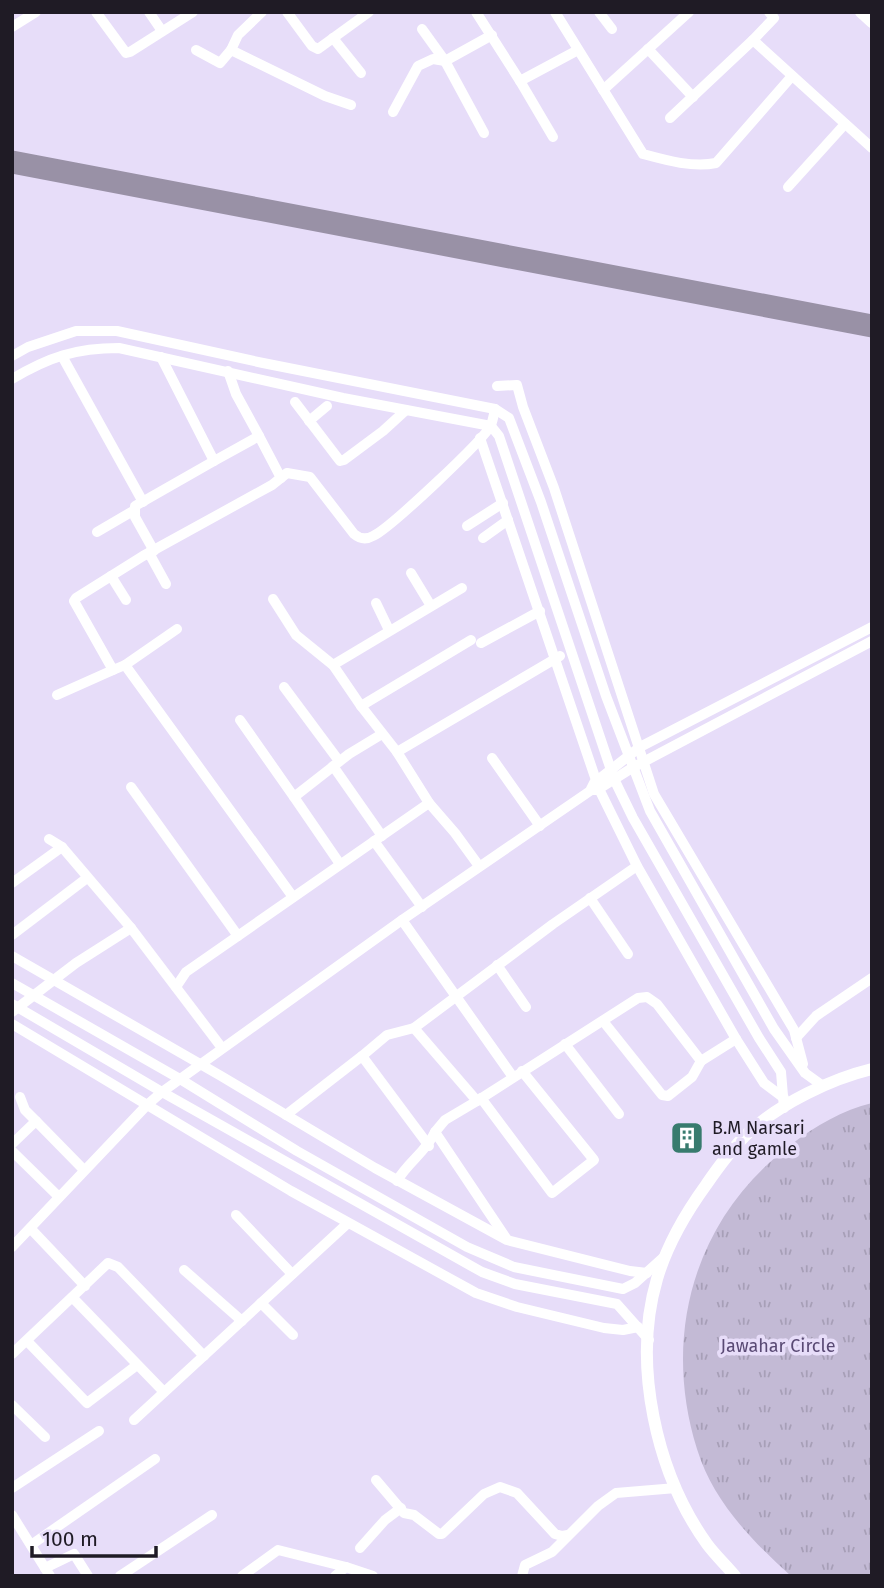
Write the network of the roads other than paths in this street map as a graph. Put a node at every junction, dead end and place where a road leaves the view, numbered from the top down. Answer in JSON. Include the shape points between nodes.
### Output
{"nodes":[{"id":1,"x":36,"y":12,"type":"edge"},
{"id":2,"x":96,"y":12,"type":"edge"},
{"id":3,"x":149,"y":12,"type":"edge"},
{"id":4,"x":193,"y":12,"type":"edge"},
{"id":5,"x":287,"y":12,"type":"edge"},
{"id":6,"x":369,"y":12,"type":"edge"},
{"id":7,"x":476,"y":12,"type":"edge"},
{"id":8,"x":555,"y":12,"type":"edge"},
{"id":9,"x":599,"y":12,"type":"edge"},
{"id":10,"x":769,"y":12,"type":"edge"},
{"id":11,"x":861,"y":12,"type":"edge"},
{"id":12,"x":258,"y":13,"type":"edge"},
{"id":13,"x":682,"y":14,"type":"edge"},
{"id":14,"x":872,"y":22,"type":"edge"},
{"id":15,"x":12,"y":27,"type":"edge"},
{"id":16,"x":422,"y":29,"type":"dead end"},
{"id":17,"x":612,"y":29,"type":"dead end"},
{"id":18,"x":162,"y":31,"type":"junction"},
{"id":19,"x":492,"y":35,"type":"junction"},
{"id":20,"x":333,"y":38,"type":"junction"},
{"id":21,"x":753,"y":40,"type":"junction"},
{"id":22,"x":648,"y":49,"type":"junction"},
{"id":23,"x":196,"y":50,"type":"dead end"},
{"id":24,"x":231,"y":50,"type":"junction"},
{"id":25,"x":578,"y":50,"type":"junction"},
{"id":26,"x":445,"y":61,"type":"junction"},
{"id":27,"x":361,"y":73,"type":"dead end"},
{"id":28,"x":792,"y":76,"type":"junction"},
{"id":29,"x":520,"y":81,"type":"junction"},
{"id":30,"x":603,"y":90,"type":"junction"},
{"id":31,"x":692,"y":97,"type":"junction"},
{"id":32,"x":351,"y":105,"type":"dead end"},
{"id":33,"x":393,"y":112,"type":"dead end"},
{"id":34,"x":670,"y":118,"type":"dead end"},
{"id":35,"x":845,"y":124,"type":"junction"},
{"id":36,"x":484,"y":132,"type":"dead end"},
{"id":37,"x":553,"y":137,"type":"dead end"},
{"id":38,"x":872,"y":148,"type":"edge"},
{"id":39,"x":788,"y":187,"type":"dead end"},
{"id":40,"x":12,"y":356,"type":"edge"},
{"id":41,"x":62,"y":356,"type":"junction"},
{"id":42,"x":161,"y":357,"type":"junction"},
{"id":43,"x":228,"y":371,"type":"junction"},
{"id":44,"x":12,"y":379,"type":"edge"},
{"id":45,"x":497,"y":386,"type":"dead end"},
{"id":46,"x":295,"y":402,"type":"dead end"},
{"id":47,"x":327,"y":406,"type":"dead end"},
{"id":48,"x":495,"y":409,"type":"junction"},
{"id":49,"x":406,"y":410,"type":"junction"},
{"id":50,"x":309,"y":421,"type":"junction"},
{"id":51,"x":491,"y":426,"type":"junction"},
{"id":52,"x":259,"y":436,"type":"junction"},
{"id":53,"x":480,"y":438,"type":"junction"},
{"id":54,"x":214,"y":461,"type":"junction"},
{"id":55,"x":281,"y":478,"type":"junction"},
{"id":56,"x":143,"y":502,"type":"junction"},
{"id":57,"x":503,"y":503,"type":"junction"},
{"id":58,"x":133,"y":511,"type":"junction"},
{"id":59,"x":509,"y":520,"type":"junction"},
{"id":60,"x":467,"y":526,"type":"dead end"},
{"id":61,"x":97,"y":532,"type":"dead end"},
{"id":62,"x":484,"y":538,"type":"dead end"},
{"id":63,"x":151,"y":552,"type":"junction"},
{"id":64,"x":411,"y":573,"type":"dead end"},
{"id":65,"x":111,"y":576,"type":"junction"},
{"id":66,"x":166,"y":584,"type":"dead end"},
{"id":67,"x":462,"y":588,"type":"dead end"},
{"id":68,"x":273,"y":599,"type":"dead end"},
{"id":69,"x":126,"y":600,"type":"dead end"},
{"id":70,"x":376,"y":603,"type":"dead end"},
{"id":71,"x":430,"y":606,"type":"junction"},
{"id":72,"x":540,"y":611,"type":"junction"},
{"id":73,"x":872,"y":627,"type":"edge"},
{"id":74,"x":177,"y":629,"type":"dead end"},
{"id":75,"x":389,"y":630,"type":"junction"},
{"id":76,"x":872,"y":641,"type":"edge"},
{"id":77,"x":571,"y":649,"type":"junction"},
{"id":78,"x":556,"y":658,"type":"junction"},
{"id":79,"x":333,"y":664,"type":"junction"},
{"id":80,"x":125,"y":665,"type":"junction"},
{"id":81,"x":113,"y":670,"type":"junction"},
{"id":82,"x":284,"y":687,"type":"dead end"},
{"id":83,"x":57,"y":695,"type":"dead end"},
{"id":84,"x":361,"y":706,"type":"junction"},
{"id":85,"x":240,"y":720,"type":"dead end"},
{"id":86,"x":382,"y":734,"type":"junction"},
{"id":87,"x":640,"y":747,"type":"junction"},
{"id":88,"x":397,"y":752,"type":"junction"},
{"id":89,"x":627,"y":756,"type":"junction"},
{"id":90,"x":492,"y":758,"type":"dead end"},
{"id":91,"x":645,"y":761,"type":"junction"},
{"id":92,"x":336,"y":764,"type":"junction"},
{"id":93,"x":632,"y":768,"type":"junction"},
{"id":94,"x":612,"y":775,"type":"junction"},
{"id":95,"x":131,"y":787,"type":"dead end"},
{"id":96,"x":595,"y":787,"type":"junction"},
{"id":97,"x":294,"y":797,"type":"junction"},
{"id":98,"x":429,"y":803,"type":"junction"},
{"id":99,"x":540,"y":826,"type":"junction"},
{"id":100,"x":378,"y":838,"type":"junction"},
{"id":101,"x":49,"y":839,"type":"dead end"},
{"id":102,"x":61,"y":847,"type":"junction"},
{"id":103,"x":340,"y":864,"type":"junction"},
{"id":104,"x":479,"y":866,"type":"junction"},
{"id":105,"x":637,"y":866,"type":"junction"},
{"id":106,"x":87,"y":878,"type":"junction"},
{"id":107,"x":12,"y":883,"type":"edge"},
{"id":108,"x":293,"y":897,"type":"junction"},
{"id":109,"x":590,"y":898,"type":"junction"},
{"id":110,"x":422,"y":907,"type":"junction"},
{"id":111,"x":402,"y":920,"type":"junction"},
{"id":112,"x":131,"y":928,"type":"junction"},
{"id":113,"x":12,"y":935,"type":"edge"},
{"id":114,"x":238,"y":936,"type":"junction"},
{"id":115,"x":628,"y":954,"type":"dead end"},
{"id":116,"x":12,"y":956,"type":"edge"},
{"id":117,"x":497,"y":965,"type":"junction"},
{"id":118,"x":872,"y":978,"type":"edge"},
{"id":119,"x":54,"y":980,"type":"junction"},
{"id":120,"x":12,"y":983,"type":"edge"},
{"id":121,"x":176,"y":987,"type":"junction"},
{"id":122,"x":33,"y":995,"type":"junction"},
{"id":123,"x":456,"y":996,"type":"junction"},
{"id":124,"x":526,"y":1007,"type":"dead end"},
{"id":125,"x":14,"y":1008,"type":"edge"},
{"id":126,"x":603,"y":1021,"type":"junction"},
{"id":127,"x":12,"y":1024,"type":"edge"},
{"id":128,"x":414,"y":1028,"type":"junction"},
{"id":129,"x":796,"y":1038,"type":"junction"},
{"id":130,"x":736,"y":1039,"type":"junction"},
{"id":131,"x":565,"y":1044,"type":"junction"},
{"id":132,"x":222,"y":1048,"type":"junction"},
{"id":133,"x":362,"y":1056,"type":"junction"},
{"id":134,"x":701,"y":1061,"type":"junction"},
{"id":135,"x":199,"y":1065,"type":"junction"},
{"id":136,"x":872,"y":1069,"type":"edge"},
{"id":137,"x":805,"y":1073,"type":"junction"},
{"id":138,"x":517,"y":1074,"type":"junction"},
{"id":139,"x":180,"y":1079,"type":"junction"},
{"id":140,"x":823,"y":1086,"type":"junction"},
{"id":141,"x":162,"y":1092,"type":"junction"},
{"id":142,"x":20,"y":1097,"type":"dead end"},
{"id":143,"x":479,"y":1099,"type":"junction"},
{"id":144,"x":784,"y":1103,"type":"junction"},
{"id":145,"x":147,"y":1105,"type":"junction"},
{"id":146,"x":619,"y":1114,"type":"dead end"},
{"id":147,"x":286,"y":1115,"type":"junction"},
{"id":148,"x":36,"y":1121,"type":"junction"},
{"id":149,"x":435,"y":1132,"type":"junction"},
{"id":150,"x":12,"y":1144,"type":"edge"},
{"id":151,"x":429,"y":1146,"type":"junction"},
{"id":152,"x":12,"y":1151,"type":"edge"},
{"id":153,"x":84,"y":1170,"type":"junction"},
{"id":154,"x":397,"y":1181,"type":"junction"},
{"id":155,"x":59,"y":1197,"type":"junction"},
{"id":156,"x":236,"y":1215,"type":"dead end"},
{"id":157,"x":348,"y":1223,"type":"junction"},
{"id":158,"x":31,"y":1229,"type":"junction"},
{"id":159,"x":507,"y":1240,"type":"junction"},
{"id":160,"x":12,"y":1247,"type":"edge"},
{"id":161,"x":667,"y":1254,"type":"junction"},
{"id":162,"x":184,"y":1270,"type":"dead end"},
{"id":163,"x":647,"y":1273,"type":"junction"},
{"id":164,"x":292,"y":1274,"type":"junction"},
{"id":165,"x":85,"y":1286,"type":"junction"},
{"id":166,"x":73,"y":1298,"type":"junction"},
{"id":167,"x":261,"y":1303,"type":"junction"},
{"id":168,"x":242,"y":1321,"type":"junction"},
{"id":169,"x":638,"y":1327,"type":"junction"},
{"id":170,"x":293,"y":1335,"type":"dead end"},
{"id":171,"x":649,"y":1339,"type":"junction"},
{"id":172,"x":27,"y":1341,"type":"junction"},
{"id":173,"x":12,"y":1354,"type":"edge"},
{"id":174,"x":204,"y":1356,"type":"junction"},
{"id":175,"x":137,"y":1365,"type":"junction"},
{"id":176,"x":164,"y":1392,"type":"junction"},
{"id":177,"x":12,"y":1405,"type":"edge"},
{"id":178,"x":134,"y":1420,"type":"dead end"},
{"id":179,"x":99,"y":1431,"type":"dead end"},
{"id":180,"x":45,"y":1437,"type":"dead end"},
{"id":181,"x":155,"y":1459,"type":"dead end"},
{"id":182,"x":376,"y":1480,"type":"dead end"},
{"id":183,"x":12,"y":1488,"type":"edge"},
{"id":184,"x":676,"y":1488,"type":"junction"},
{"id":185,"x":401,"y":1508,"type":"junction"},
{"id":186,"x":12,"y":1514,"type":"edge"},
{"id":187,"x":212,"y":1515,"type":"dead end"},
{"id":188,"x":568,"y":1535,"type":"junction"},
{"id":189,"x":31,"y":1545,"type":"junction"},
{"id":190,"x":360,"y":1548,"type":"dead end"},
{"id":191,"x":346,"y":1567,"type":"junction"},
{"id":192,"x":47,"y":1572,"type":"edge"},
{"id":193,"x":88,"y":1576,"type":"edge"},
{"id":194,"x":120,"y":1576,"type":"edge"},
{"id":195,"x":242,"y":1576,"type":"edge"},
{"id":196,"x":335,"y":1576,"type":"edge"},
{"id":197,"x":373,"y":1576,"type":"edge"},
{"id":198,"x":522,"y":1576,"type":"edge"},
{"id":199,"x":735,"y":1576,"type":"edge"}],
"edges":[{"from":1,"to":15,"type":"street"},
{"from":2,"to":18,"type":"street","via":[[126,52]]},
{"from":3,"to":18,"type":"street"},
{"from":4,"to":18,"type":"street"},
{"from":5,"to":20,"type":"street","via":[[312,46],[318,49]]},
{"from":6,"to":20,"type":"street"},
{"from":7,"to":19,"type":"street"},
{"from":8,"to":25,"type":"street"},
{"from":9,"to":17,"type":"street"},
{"from":10,"to":21,"type":"street","via":[[774,18]]},
{"from":11,"to":14,"type":"main road"},
{"from":12,"to":24,"type":"street"},
{"from":13,"to":22,"type":"street"},
{"from":16,"to":26,"type":"street"},
{"from":19,"to":26,"type":"street"},
{"from":19,"to":29,"type":"street"},
{"from":20,"to":27,"type":"street"},
{"from":21,"to":28,"type":"street"},
{"from":21,"to":31,"type":"street"},
{"from":22,"to":30,"type":"street"},
{"from":22,"to":31,"type":"street"},
{"from":23,"to":24,"type":"street","via":[[220,63]]},
{"from":24,"to":32,"type":"street"},
{"from":25,"to":29,"type":"street"},
{"from":25,"to":30,"type":"street"},
{"from":26,"to":33,"type":"street","via":[[433,59],[418,66]]},
{"from":26,"to":36,"type":"street"},
{"from":28,"to":30,"type":"street","via":[[716,163],[704,166],[643,154]]},
{"from":28,"to":35,"type":"street"},
{"from":29,"to":37,"type":"street"},
{"from":31,"to":34,"type":"street"},
{"from":35,"to":38,"type":"street"},
{"from":35,"to":39,"type":"street"},
{"from":40,"to":48,"type":"street","via":[[76,331],[117,331]]},
{"from":41,"to":42,"type":"street","via":[[90,348],[119,348]]},
{"from":41,"to":44,"type":"street"},
{"from":41,"to":56,"type":"street"},
{"from":42,"to":43,"type":"street"},
{"from":42,"to":54,"type":"street"},
{"from":43,"to":49,"type":"street"},
{"from":43,"to":52,"type":"street"},
{"from":45,"to":87,"type":"street","via":[[517,385]]},
{"from":46,"to":50,"type":"street"},
{"from":47,"to":50,"type":"street"},
{"from":48,"to":51,"type":"street"},
{"from":48,"to":89,"type":"street","via":[[509,418],[541,502]]},
{"from":49,"to":50,"type":"street","via":[[340,461]]},
{"from":49,"to":51,"type":"street"},
{"from":51,"to":53,"type":"street"},
{"from":51,"to":77,"type":"street","via":[[499,436]]},
{"from":52,"to":54,"type":"street"},
{"from":52,"to":55,"type":"street"},
{"from":53,"to":55,"type":"street","via":[[370,538],[354,534],[310,477],[288,473]]},
{"from":53,"to":57,"type":"street"},
{"from":54,"to":56,"type":"street"},
{"from":55,"to":63,"type":"street"},
{"from":56,"to":58,"type":"street"},
{"from":57,"to":59,"type":"street"},
{"from":57,"to":60,"type":"street"},
{"from":58,"to":61,"type":"street"},
{"from":58,"to":63,"type":"street"},
{"from":59,"to":62,"type":"street"},
{"from":59,"to":72,"type":"street"},
{"from":63,"to":65,"type":"street"},
{"from":63,"to":66,"type":"street"},
{"from":64,"to":71,"type":"street"},
{"from":65,"to":69,"type":"street"},
{"from":65,"to":81,"type":"street","via":[[74,601]]},
{"from":67,"to":71,"type":"street"},
{"from":68,"to":79,"type":"street","via":[[296,635]]},
{"from":70,"to":75,"type":"street"},
{"from":71,"to":75,"type":"street"},
{"from":72,"to":78,"type":"street"},
{"from":72,"to":84,"type":"street"},
{"from":73,"to":87,"type":"street"},
{"from":74,"to":80,"type":"street"},
{"from":75,"to":79,"type":"street"},
{"from":76,"to":91,"type":"street"},
{"from":77,"to":78,"type":"street"},
{"from":77,"to":94,"type":"street"},
{"from":78,"to":88,"type":"street"},
{"from":78,"to":96,"type":"street"},
{"from":79,"to":84,"type":"street"},
{"from":80,"to":81,"type":"street"},
{"from":80,"to":108,"type":"street"},
{"from":81,"to":83,"type":"street"},
{"from":82,"to":92,"type":"street"},
{"from":84,"to":86,"type":"street"},
{"from":85,"to":97,"type":"street"},
{"from":86,"to":88,"type":"street"},
{"from":86,"to":92,"type":"street"},
{"from":87,"to":89,"type":"street"},
{"from":87,"to":91,"type":"street"},
{"from":88,"to":98,"type":"street"},
{"from":89,"to":93,"type":"street"},
{"from":89,"to":94,"type":"street"},
{"from":90,"to":99,"type":"street"},
{"from":91,"to":93,"type":"street"},
{"from":91,"to":129,"type":"street","via":[[654,794]]},
{"from":92,"to":97,"type":"street"},
{"from":92,"to":100,"type":"street"},
{"from":93,"to":94,"type":"street"},
{"from":93,"to":137,"type":"street","via":[[684,873],[774,1029]]},
{"from":94,"to":96,"type":"street"},
{"from":94,"to":144,"type":"street","via":[[781,1072]]},
{"from":95,"to":114,"type":"street"},
{"from":96,"to":99,"type":"street"},
{"from":96,"to":105,"type":"street"},
{"from":97,"to":103,"type":"street"},
{"from":98,"to":100,"type":"street"},
{"from":98,"to":104,"type":"street"},
{"from":99,"to":104,"type":"street"},
{"from":100,"to":103,"type":"street"},
{"from":100,"to":110,"type":"street"},
{"from":101,"to":102,"type":"street"},
{"from":102,"to":106,"type":"street"},
{"from":102,"to":107,"type":"street"},
{"from":103,"to":108,"type":"street"},
{"from":104,"to":110,"type":"street"},
{"from":105,"to":109,"type":"street"},
{"from":105,"to":130,"type":"street"},
{"from":106,"to":112,"type":"street"},
{"from":106,"to":113,"type":"street"},
{"from":108,"to":114,"type":"street"},
{"from":109,"to":115,"type":"street"},
{"from":109,"to":117,"type":"street"},
{"from":110,"to":111,"type":"street"},
{"from":111,"to":123,"type":"street"},
{"from":111,"to":132,"type":"street"},
{"from":112,"to":119,"type":"street"},
{"from":112,"to":121,"type":"street"},
{"from":114,"to":121,"type":"street","via":[[186,972]]},
{"from":116,"to":119,"type":"street"},
{"from":117,"to":123,"type":"street"},
{"from":117,"to":124,"type":"street"},
{"from":118,"to":129,"type":"street","via":[[816,1016]]},
{"from":119,"to":122,"type":"street"},
{"from":119,"to":135,"type":"street"},
{"from":120,"to":122,"type":"street"},
{"from":121,"to":132,"type":"street"},
{"from":122,"to":125,"type":"street"},
{"from":122,"to":139,"type":"street"},
{"from":123,"to":128,"type":"street"},
{"from":123,"to":138,"type":"street"},
{"from":125,"to":141,"type":"street"},
{"from":126,"to":131,"type":"street"},
{"from":126,"to":134,"type":"street","via":[[647,997]]},
{"from":126,"to":134,"type":"street","via":[[662,1095],[668,1096],[692,1077]]},
{"from":127,"to":145,"type":"street"},
{"from":128,"to":133,"type":"street","via":[[387,1035]]},
{"from":128,"to":143,"type":"street"},
{"from":129,"to":137,"type":"street"},
{"from":130,"to":134,"type":"street"},
{"from":130,"to":144,"type":"street","via":[[764,1083]]},
{"from":131,"to":138,"type":"street"},
{"from":131,"to":146,"type":"street"},
{"from":132,"to":135,"type":"street"},
{"from":133,"to":147,"type":"street"},
{"from":133,"to":151,"type":"street"},
{"from":135,"to":139,"type":"street"},
{"from":135,"to":147,"type":"street"},
{"from":136,"to":140,"type":"main road"},
{"from":137,"to":140,"type":"street"},
{"from":138,"to":143,"type":"street"},
{"from":138,"to":143,"type":"street","via":[[594,1160],[552,1193]]},
{"from":139,"to":141,"type":"street"},
{"from":139,"to":163,"type":"street","via":[[455,1240],[514,1267],[622,1289]]},
{"from":140,"to":144,"type":"main road"},
{"from":141,"to":145,"type":"street"},
{"from":141,"to":169,"type":"street","via":[[481,1272],[515,1284],[617,1304]]},
{"from":142,"to":148,"type":"street","via":[[25,1111]]},
{"from":143,"to":149,"type":"street","via":[[445,1120]]},
{"from":144,"to":161,"type":"main road","via":[[720,1164],[681,1221]]},
{"from":145,"to":153,"type":"street"},
{"from":145,"to":157,"type":"street"},
{"from":147,"to":154,"type":"street"},
{"from":148,"to":150,"type":"street"},
{"from":148,"to":153,"type":"street"},
{"from":149,"to":151,"type":"street"},
{"from":149,"to":159,"type":"street"},
{"from":151,"to":154,"type":"street"},
{"from":152,"to":155,"type":"street"},
{"from":153,"to":155,"type":"street"},
{"from":154,"to":159,"type":"street"},
{"from":155,"to":158,"type":"street"},
{"from":156,"to":164,"type":"street"},
{"from":157,"to":164,"type":"street"},
{"from":157,"to":169,"type":"street","via":[[476,1293],[604,1328],[623,1331]]},
{"from":158,"to":160,"type":"street"},
{"from":158,"to":165,"type":"street"},
{"from":159,"to":163,"type":"street"},
{"from":161,"to":163,"type":"street"},
{"from":161,"to":171,"type":"main road","via":[[650,1311]]},
{"from":162,"to":168,"type":"street"},
{"from":164,"to":167,"type":"street"},
{"from":165,"to":166,"type":"street"},
{"from":165,"to":174,"type":"street","via":[[108,1262],[118,1267]]},
{"from":166,"to":172,"type":"street"},
{"from":166,"to":175,"type":"street"},
{"from":167,"to":168,"type":"street"},
{"from":167,"to":170,"type":"street"},
{"from":168,"to":174,"type":"street"},
{"from":169,"to":171,"type":"street"},
{"from":171,"to":184,"type":"main road","via":[[650,1407]]},
{"from":172,"to":173,"type":"street"},
{"from":172,"to":175,"type":"street","via":[[88,1403]]},
{"from":174,"to":176,"type":"street"},
{"from":175,"to":176,"type":"street"},
{"from":176,"to":178,"type":"street"},
{"from":177,"to":180,"type":"street"},
{"from":179,"to":183,"type":"street"},
{"from":181,"to":189,"type":"street"},
{"from":182,"to":185,"type":"street"},
{"from":184,"to":188,"type":"street","via":[[616,1493]]},
{"from":184,"to":199,"type":"main road","via":[[707,1544]]},
{"from":185,"to":188,"type":"street","via":[[442,1534],[484,1494],[500,1487],[517,1493],[555,1534]]},
{"from":185,"to":190,"type":"street"},
{"from":186,"to":189,"type":"street"},
{"from":187,"to":194,"type":"street"},
{"from":188,"to":198,"type":"street","via":[[552,1552],[525,1565]]},
{"from":189,"to":192,"type":"street"},
{"from":191,"to":195,"type":"street","via":[[278,1550]]},
{"from":191,"to":196,"type":"street"},
{"from":191,"to":197,"type":"street"},
{"from":192,"to":193,"type":"street","via":[[74,1554]]}]}
